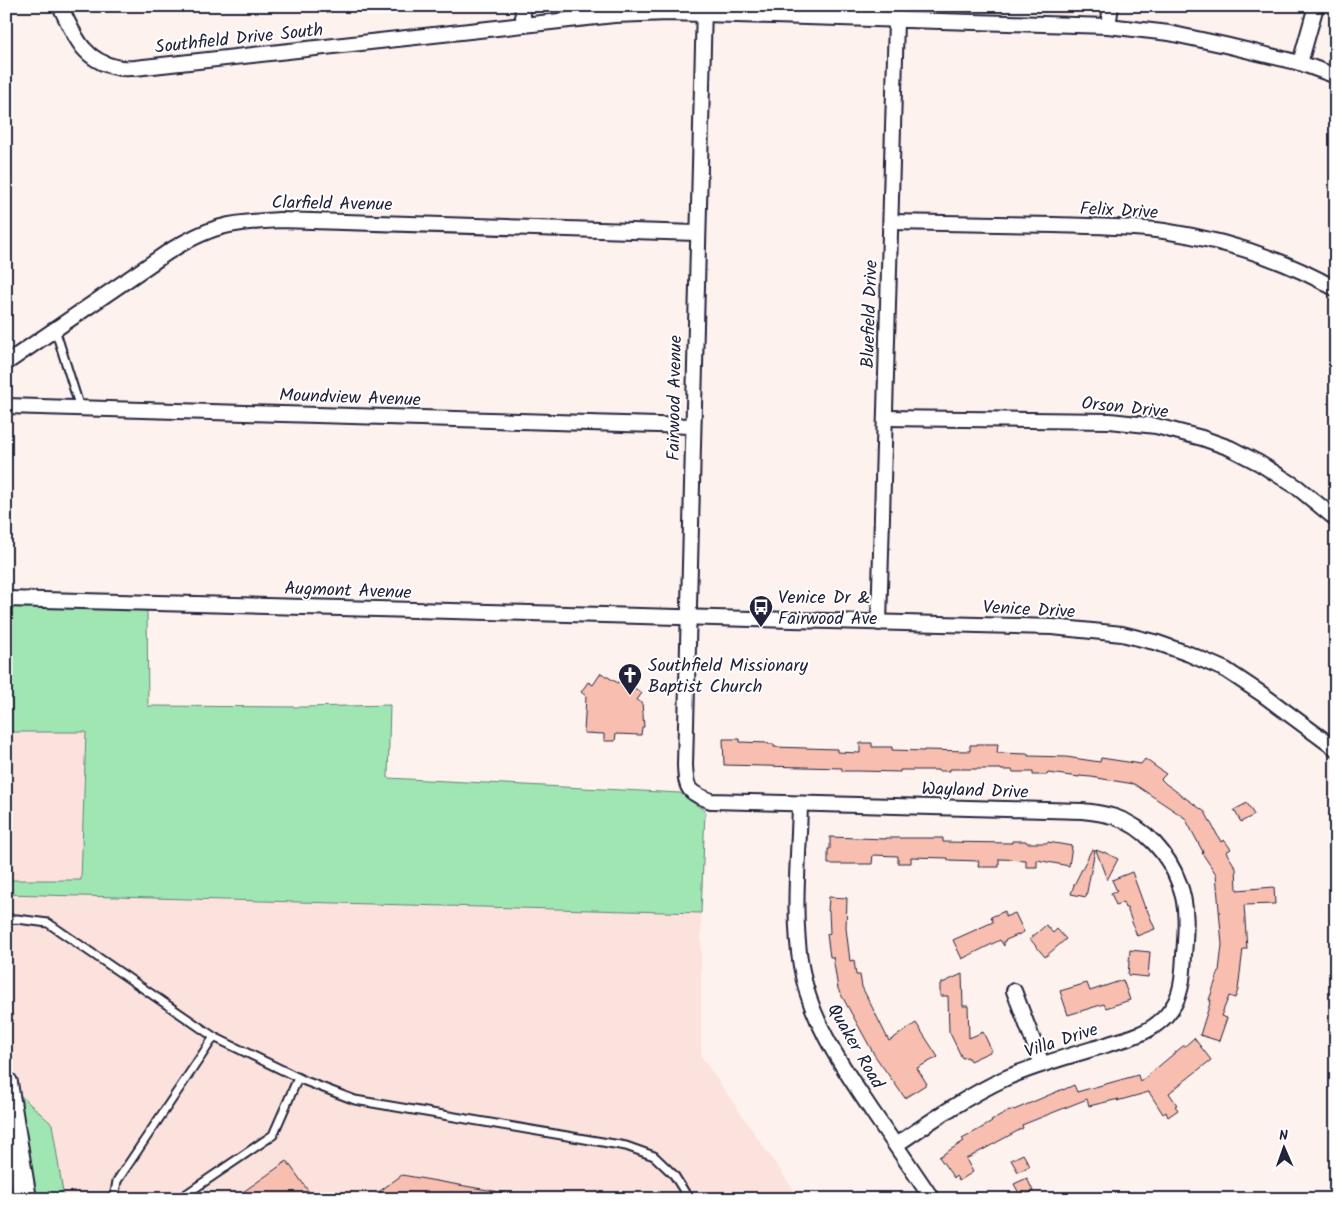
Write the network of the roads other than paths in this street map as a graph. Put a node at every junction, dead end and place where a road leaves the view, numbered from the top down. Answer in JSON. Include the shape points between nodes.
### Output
{"nodes":[{"id":1,"x":60,"y":6,"type":"edge"},
{"id":2,"x":522,"y":6,"type":"edge"},
{"id":3,"x":898,"y":6,"type":"edge"},
{"id":4,"x":1110,"y":6,"type":"edge"},
{"id":5,"x":1316,"y":6,"type":"edge"},
{"id":6,"x":704,"y":11,"type":"edge"},
{"id":7,"x":896,"y":21,"type":"junction"},
{"id":8,"x":524,"y":25,"type":"junction"},
{"id":9,"x":1108,"y":26,"type":"junction"},
{"id":10,"x":1300,"y":63,"type":"junction"},
{"id":11,"x":1336,"y":76,"type":"edge"},
{"id":12,"x":891,"y":222,"type":"junction"},
{"id":13,"x":697,"y":233,"type":"junction"},
{"id":14,"x":1336,"y":288,"type":"edge"},
{"id":15,"x":55,"y":329,"type":"junction"},
{"id":16,"x":6,"y":362,"type":"edge"},
{"id":17,"x":6,"y":406,"type":"edge"},
{"id":18,"x":80,"y":408,"type":"junction"},
{"id":19,"x":885,"y":418,"type":"junction"},
{"id":20,"x":692,"y":426,"type":"junction"},
{"id":21,"x":1336,"y":519,"type":"edge"},
{"id":22,"x":6,"y":599,"type":"edge"},
{"id":23,"x":688,"y":617,"type":"junction"},
{"id":24,"x":879,"y":623,"type":"junction"},
{"id":25,"x":1336,"y":749,"type":"edge"},
{"id":26,"x":689,"y":789,"type":"joint"},
{"id":27,"x":800,"y":804,"type":"junction"},
{"id":28,"x":6,"y":920,"type":"edge"},
{"id":29,"x":1185,"y":936,"type":"joint"},
{"id":30,"x":1014,"y":990,"type":"dead end"},
{"id":31,"x":214,"y":1037,"type":"junction"},
{"id":32,"x":1042,"y":1064,"type":"junction"},
{"id":33,"x":298,"y":1078,"type":"junction"},
{"id":34,"x":6,"y":1083,"type":"edge"},
{"id":35,"x":896,"y":1145,"type":"junction"},
{"id":36,"x":25,"y":1199,"type":"edge"},
{"id":37,"x":114,"y":1199,"type":"edge"},
{"id":38,"x":180,"y":1199,"type":"edge"},
{"id":39,"x":689,"y":1199,"type":"edge"},
{"id":40,"x":932,"y":1199,"type":"edge"}],
"edges":[{"from":1,"to":8,"type":"street","name":"Southfield Drive South","via":[[86,53],[117,68]]},
{"from":2,"to":8,"type":"street"},
{"from":3,"to":7,"type":"street","name":"Bluefield Drive"},
{"from":4,"to":9,"type":"street"},
{"from":5,"to":10,"type":"street"},
{"from":6,"to":7,"type":"street","name":"Southfield Drive South"},
{"from":6,"to":8,"type":"street","name":"Southfield Drive South","via":[[614,15]]},
{"from":6,"to":13,"type":"street","name":"Fairwood Avenue"},
{"from":7,"to":9,"type":"street","name":"Southfield Drive South"},
{"from":7,"to":12,"type":"street","name":"Bluefield Drive"},
{"from":9,"to":10,"type":"street","name":"Southfield Drive South","via":[[1169,34]]},
{"from":10,"to":11,"type":"street","name":"Southfield Drive South"},
{"from":12,"to":14,"type":"street","name":"Felix Drive","via":[[1120,227],[1163,231],[1246,250],[1288,265]]},
{"from":12,"to":19,"type":"street","name":"Bluefield Drive"},
{"from":13,"to":15,"type":"street","name":"Clarfield Avenue","via":[[280,220],[240,224],[221,227],[168,252]]},
{"from":13,"to":20,"type":"street","name":"Fairwood Avenue"},
{"from":15,"to":16,"type":"street","name":"Clarfield Avenue"},
{"from":15,"to":18,"type":"lane"},
{"from":17,"to":18,"type":"street","name":"Moundview Avenue"},
{"from":18,"to":20,"type":"street","name":"Moundview Avenue"},
{"from":19,"to":21,"type":"street","name":"Orson Drive","via":[[1110,421],[1156,426],[1230,448],[1297,487]]},
{"from":19,"to":24,"type":"street","name":"Bluefield Drive"},
{"from":20,"to":23,"type":"street","name":"Fairwood Avenue"},
{"from":22,"to":23,"type":"street","name":"Augmont Avenue"},
{"from":23,"to":24,"type":"street","name":"Venice Drive"},
{"from":23,"to":26,"type":"street","name":"Fairwood Avenue","via":[[684,765]]},
{"from":24,"to":25,"type":"street","name":"Venice Drive","via":[[1052,627],[1122,634],[1158,643],[1226,670]]},
{"from":26,"to":27,"type":"street","name":"Wayland Drive","via":[[711,801]]},
{"from":27,"to":29,"type":"street","name":"Wayland Drive","via":[[1082,811],[1116,818],[1144,835],[1170,863],[1182,891],[1186,912]]},
{"from":27,"to":35,"type":"street","name":"Quaker Road","via":[[797,918],[806,988],[814,1012],[841,1065]]},
{"from":28,"to":31,"type":"lane","via":[[17,918],[48,923]]},
{"from":29,"to":32,"type":"street","name":"Villa Drive","via":[[1176,1002],[1159,1023],[1135,1036]]},
{"from":30,"to":32,"type":"street"},
{"from":31,"to":33,"type":"lane"},
{"from":31,"to":37,"type":"lane","via":[[117,1181]]},
{"from":32,"to":35,"type":"street","name":"Villa Drive","via":[[1005,1078],[970,1097]]},
{"from":33,"to":38,"type":"lane","via":[[273,1135]]},
{"from":33,"to":39,"type":"lane","via":[[355,1100],[626,1146],[654,1156],[674,1175]]},
{"from":34,"to":36,"type":"main road"},
{"from":35,"to":40,"type":"street","name":"Quaker Road"}]}
